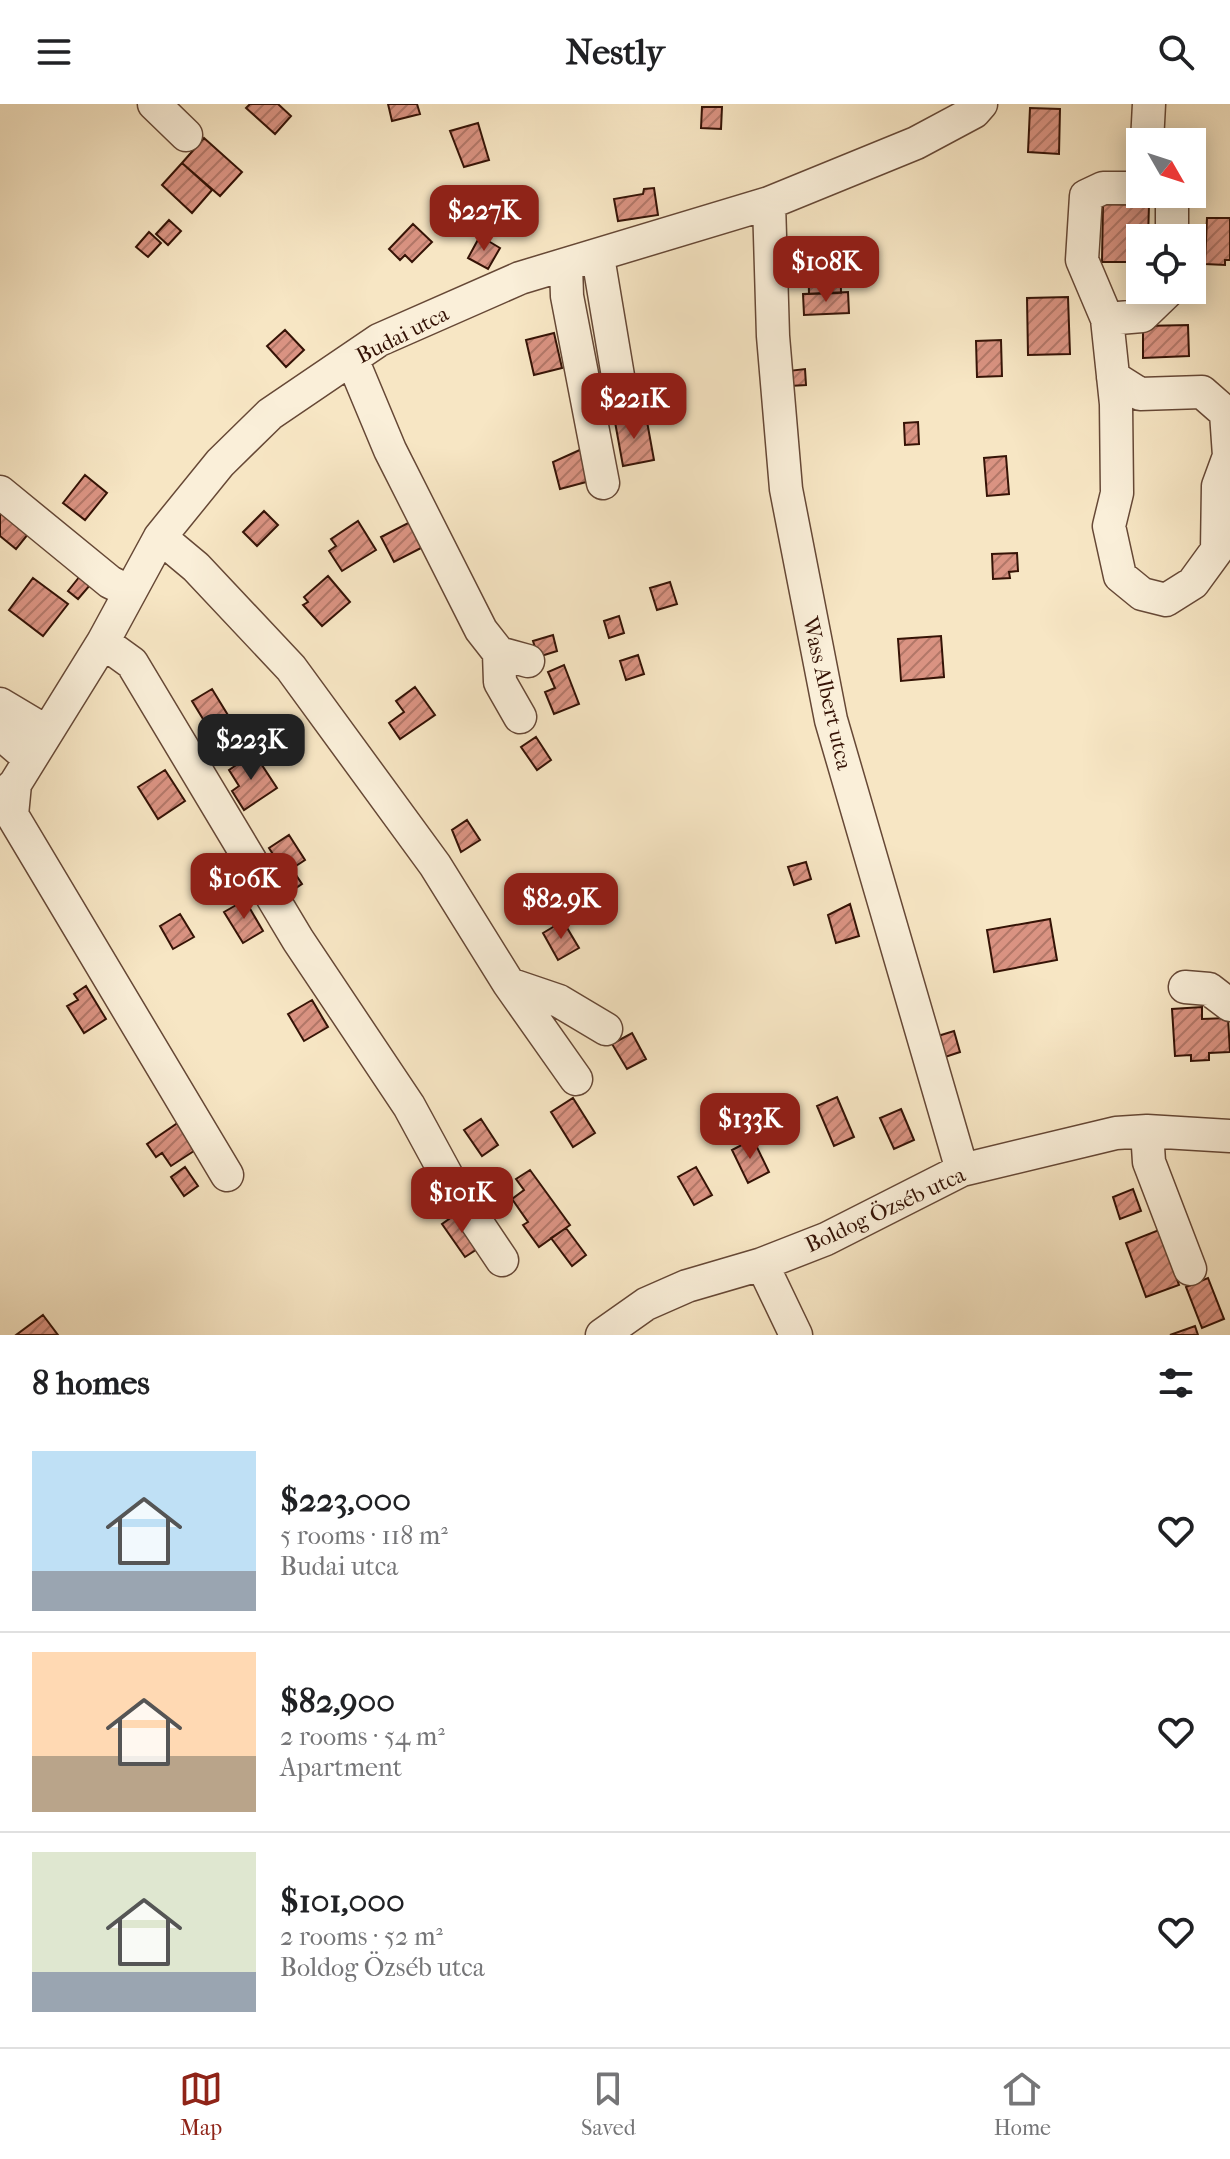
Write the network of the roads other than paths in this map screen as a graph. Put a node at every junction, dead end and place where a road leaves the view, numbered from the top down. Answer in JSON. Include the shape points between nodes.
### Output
{"nodes":[{"id":1,"x":154,"y":104,"type":"edge"},
{"id":2,"x":981,"y":104,"type":"edge"},
{"id":3,"x":1149,"y":104,"type":"edge"},
{"id":4,"x":1148,"y":128,"type":"edge"},
{"id":5,"x":186,"y":135,"type":"dead end"},
{"id":6,"x":1126,"y":188,"type":"edge"},
{"id":7,"x":769,"y":203,"type":"junction"},
{"id":8,"x":598,"y":257,"type":"junction"},
{"id":9,"x":566,"y":266,"type":"junction"},
{"id":10,"x":1154,"y":304,"type":"edge"},
{"id":11,"x":1107,"y":319,"type":"junction"},
{"id":12,"x":352,"y":359,"type":"junction"},
{"id":13,"x":1113,"y":377,"type":"junction"},
{"id":14,"x":621,"y":394,"type":"dead end"},
{"id":15,"x":603,"y":483,"type":"dead end"},
{"id":16,"x":0,"y":492,"type":"edge"},
{"id":17,"x":160,"y":537,"type":"junction"},
{"id":18,"x":130,"y":592,"type":"junction"},
{"id":19,"x":103,"y":642,"type":"junction"},
{"id":20,"x":0,"y":704,"type":"edge"},
{"id":21,"x":520,"y":717,"type":"dead end"},
{"id":22,"x":47,"y":732,"type":"junction"},
{"id":23,"x":0,"y":733,"type":"edge"},
{"id":24,"x":15,"y":780,"type":"edge"},
{"id":25,"x":509,"y":984,"type":"junction"},
{"id":26,"x":1185,"y":987,"type":"dead end"},
{"id":27,"x":1230,"y":1005,"type":"edge"},
{"id":28,"x":606,"y":1029,"type":"dead end"},
{"id":29,"x":576,"y":1079,"type":"dead end"},
{"id":30,"x":1147,"y":1131,"type":"junction"},
{"id":31,"x":1230,"y":1136,"type":"edge"},
{"id":32,"x":962,"y":1170,"type":"junction"},
{"id":33,"x":227,"y":1175,"type":"dead end"},
{"id":34,"x":502,"y":1260,"type":"dead end"},
{"id":35,"x":762,"y":1264,"type":"junction"},
{"id":36,"x":1190,"y":1269,"type":"dead end"},
{"id":37,"x":602,"y":1335,"type":"edge"},
{"id":38,"x":796,"y":1335,"type":"edge"}],
"edges":[{"from":1,"to":5,"type":"street"},
{"from":2,"to":7,"type":"street","name":"Budai utca","via":[[916,143]]},
{"from":3,"to":4,"type":"street"},
{"from":6,"to":11,"type":"street","via":[[1103,188],[1086,196],[1082,260]]},
{"from":7,"to":8,"type":"street","name":"Budai utca"},
{"from":7,"to":32,"type":"street","name":"Wass Albert utca","via":[[786,489],[831,720]]},
{"from":8,"to":9,"type":"street","name":"Budai utca"},
{"from":8,"to":14,"type":"street"},
{"from":9,"to":12,"type":"street","name":"Budai utca","via":[[520,278],[379,340]]},
{"from":9,"to":15,"type":"street","via":[[567,296]]},
{"from":10,"to":11,"type":"street","via":[[1142,316]]},
{"from":11,"to":13,"type":"street"},
{"from":12,"to":17,"type":"street","name":"Budai utca","via":[[270,414],[220,463]]},
{"from":12,"to":21,"type":"street","via":[[390,450],[481,630],[514,657],[500,682]]},
{"from":13,"to":13,"type":"street","via":[[1117,493],[1109,526],[1117,564],[1120,576],[1142,594],[1166,600],[1193,583],[1217,550],[1218,486],[1229,456],[1226,413],[1202,392],[1140,394]]},
{"from":16,"to":18,"type":"street","via":[[110,582]]},
{"from":17,"to":18,"type":"street","name":"Budai utca"},
{"from":17,"to":25,"type":"street","via":[[196,567],[291,668],[435,865]]},
{"from":18,"to":19,"type":"street","name":"Budai utca"},
{"from":19,"to":22,"type":"street","name":"Budai utca"},
{"from":19,"to":34,"type":"street","via":[[132,663],[298,940],[409,1106],[453,1187]]},
{"from":20,"to":22,"type":"street"},
{"from":22,"to":24,"type":"street","name":"Budai utca"},
{"from":23,"to":24,"type":"street"},
{"from":24,"to":33,"type":"street","via":[[12,815]]},
{"from":25,"to":28,"type":"street","via":[[559,1001]]},
{"from":25,"to":29,"type":"street"},
{"from":26,"to":27,"type":"street","via":[[1209,989]]},
{"from":30,"to":31,"type":"street","name":"Boldog Özséb utca"},
{"from":30,"to":32,"type":"street","name":"Boldog Özséb utca","via":[[1116,1133]]},
{"from":30,"to":36,"type":"street","via":[[1149,1162]]},
{"from":32,"to":35,"type":"street","name":"Boldog Özséb utca","via":[[826,1239]]},
{"from":35,"to":37,"type":"street","name":"Boldog Özséb utca","via":[[646,1304]]},
{"from":35,"to":38,"type":"street"}]}
